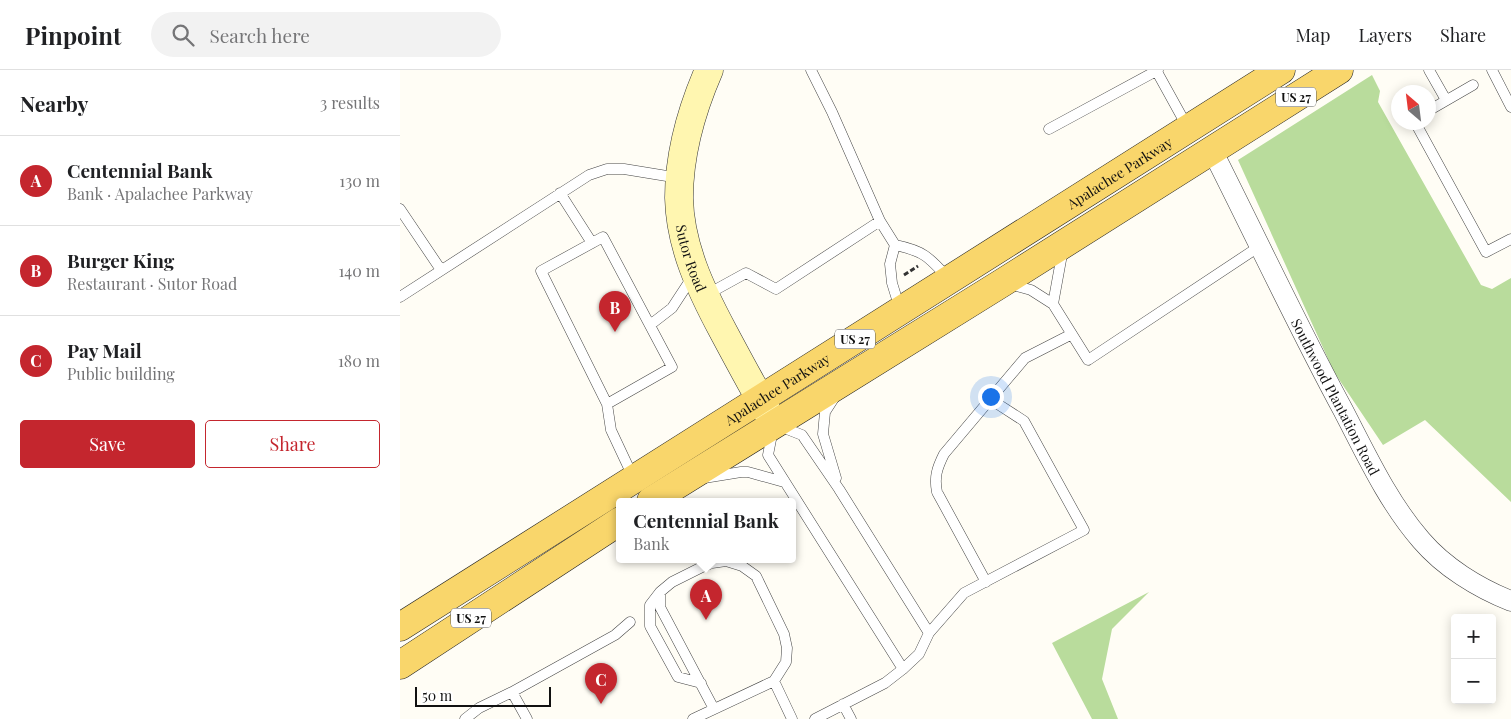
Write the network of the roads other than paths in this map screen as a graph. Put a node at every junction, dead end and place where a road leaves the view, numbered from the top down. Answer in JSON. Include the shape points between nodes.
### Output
{"nodes":[{"id":1,"x":811,"y":70,"type":"edge"},
{"id":2,"x":1157,"y":70,"type":"edge"},
{"id":3,"x":1281,"y":70,"type":"edge"},
{"id":4,"x":1339,"y":70,"type":"edge"},
{"id":5,"x":1429,"y":70,"type":"edge"},
{"id":6,"x":1492,"y":70,"type":"edge"},
{"id":7,"x":708,"y":72,"type":"edge"},
{"id":8,"x":1473,"y":85,"type":"dead end"},
{"id":9,"x":1446,"y":100,"type":"junction"},
{"id":10,"x":1226,"y":105,"type":"junction"},
{"id":11,"x":1436,"y":106,"type":"edge"},
{"id":12,"x":1511,"y":107,"type":"edge"},
{"id":13,"x":1049,"y":129,"type":"dead end"},
{"id":14,"x":1189,"y":129,"type":"junction"},
{"id":15,"x":1420,"y":130,"type":"edge"},
{"id":16,"x":1212,"y":150,"type":"junction"},
{"id":17,"x":1177,"y":172,"type":"junction"},
{"id":18,"x":681,"y":178,"type":"junction"},
{"id":19,"x":560,"y":193,"type":"junction"},
{"id":20,"x":400,"y":209,"type":"edge"},
{"id":21,"x":880,"y":221,"type":"junction"},
{"id":22,"x":1511,"y":239,"type":"edge"},
{"id":23,"x":592,"y":243,"type":"junction"},
{"id":24,"x":1064,"y":244,"type":"junction"},
{"id":25,"x":895,"y":245,"type":"junction"},
{"id":26,"x":1260,"y":246,"type":"junction"},
{"id":27,"x":441,"y":270,"type":"junction"},
{"id":28,"x":950,"y":280,"type":"junction"},
{"id":29,"x":1002,"y":283,"type":"junction"},
{"id":30,"x":700,"y":284,"type":"junction"},
{"id":31,"x":400,"y":296,"type":"edge"},
{"id":32,"x":1053,"y":304,"type":"junction"},
{"id":33,"x":901,"y":310,"type":"junction"},
{"id":34,"x":650,"y":325,"type":"junction"},
{"id":35,"x":1072,"y":334,"type":"junction"},
{"id":36,"x":846,"y":379,"type":"junction"},
{"id":37,"x":760,"y":399,"type":"junction"},
{"id":38,"x":990,"y":399,"type":"junction"},
{"id":39,"x":607,"y":404,"type":"junction"},
{"id":40,"x":774,"y":424,"type":"junction"},
{"id":41,"x":634,"y":479,"type":"junction"},
{"id":42,"x":681,"y":482,"type":"junction"},
{"id":43,"x":784,"y":482,"type":"junction"},
{"id":44,"x":839,"y":489,"type":"junction"},
{"id":45,"x":656,"y":498,"type":"edge"},
{"id":46,"x":794,"y":498,"type":"edge"},
{"id":47,"x":796,"y":501,"type":"edge"},
{"id":48,"x":616,"y":524,"type":"edge"},
{"id":49,"x":710,"y":563,"type":"edge"},
{"id":50,"x":732,"y":563,"type":"edge"},
{"id":51,"x":986,"y":582,"type":"junction"},
{"id":52,"x":660,"y":592,"type":"junction"},
{"id":53,"x":1511,"y":601,"type":"edge"},
{"id":54,"x":630,"y":622,"type":"dead end"},
{"id":55,"x":400,"y":627,"type":"edge"},
{"id":56,"x":929,"y":633,"type":"junction"},
{"id":57,"x":400,"y":665,"type":"edge"},
{"id":58,"x":904,"y":669,"type":"junction"},
{"id":59,"x":774,"y":681,"type":"junction"},
{"id":60,"x":701,"y":683,"type":"junction"},
{"id":61,"x":512,"y":692,"type":"junction"},
{"id":62,"x":844,"y":704,"type":"junction"},
{"id":63,"x":714,"y":709,"type":"junction"},
{"id":64,"x":465,"y":719,"type":"edge"},
{"id":65,"x":472,"y":719,"type":"edge"},
{"id":66,"x":527,"y":719,"type":"edge"},
{"id":67,"x":693,"y":719,"type":"edge"},
{"id":68,"x":792,"y":719,"type":"edge"},
{"id":69,"x":815,"y":719,"type":"edge"},
{"id":70,"x":851,"y":719,"type":"edge"}],
"edges":[{"from":1,"to":21,"type":"lane"},
{"from":2,"to":13,"type":"lane"},
{"from":2,"to":14,"type":"lane"},
{"from":3,"to":10,"type":"main road","name":"Apalachee Parkway","number":"US 27"},
{"from":4,"to":16,"type":"main road","name":"Apalachee Parkway","number":"US 27"},
{"from":5,"to":9,"type":"lane"},
{"from":6,"to":12,"type":"lane"},
{"from":7,"to":18,"type":"street","name":"Sutor Road","via":[[692,117],[682,158]]},
{"from":8,"to":9,"type":"lane"},
{"from":9,"to":11,"type":"lane"},
{"from":10,"to":14,"type":"main road","name":"Apalachee Parkway","number":"US 27"},
{"from":10,"to":16,"type":"main road","via":[[1210,131]]},
{"from":14,"to":17,"type":"main road","via":[[1191,145]]},
{"from":14,"to":28,"type":"main road","name":"Apalachee Parkway","number":"US 27"},
{"from":15,"to":22,"type":"lane","via":[[1486,252]]},
{"from":16,"to":17,"type":"main road","name":"Apalachee Parkway","number":"US 27"},
{"from":16,"to":26,"type":"street","name":"Southwood Plantation Road"},
{"from":17,"to":24,"type":"main road","name":"Apalachee Parkway","number":"US 27"},
{"from":18,"to":19,"type":"lane","via":[[607,169],[589,175]]},
{"from":18,"to":30,"type":"street","name":"Sutor Road","via":[[679,199],[684,233]]},
{"from":19,"to":23,"type":"lane"},
{"from":19,"to":27,"type":"lane"},
{"from":20,"to":27,"type":"lane"},
{"from":21,"to":25,"type":"lane"},
{"from":21,"to":30,"type":"lane","via":[[776,288],[746,273]]},
{"from":23,"to":34,"type":"lane","via":[[603,237]]},
{"from":23,"to":39,"type":"lane","via":[[541,271]]},
{"from":24,"to":29,"type":"main road","name":"Apalachee Parkway","number":"US 27"},
{"from":24,"to":32,"type":"lane"},
{"from":25,"to":28,"type":"lane","via":[[914,249],[930,258]]},
{"from":25,"to":33,"type":"lane","via":[[890,264]]},
{"from":26,"to":35,"type":"lane","via":[[1088,360]]},
{"from":26,"to":53,"type":"street","name":"Southwood Plantation Road","via":[[1327,380],[1398,508],[1421,540],[1453,569],[1475,584]]},
{"from":27,"to":31,"type":"lane"},
{"from":28,"to":33,"type":"main road","name":"Apalachee Parkway","number":"US 27"},
{"from":29,"to":32,"type":"lane","via":[[1031,290]]},
{"from":29,"to":36,"type":"main road","name":"Apalachee Parkway","number":"US 27"},
{"from":30,"to":34,"type":"lane"},
{"from":30,"to":37,"type":"street","name":"Sutor Road"},
{"from":32,"to":35,"type":"lane"},
{"from":33,"to":37,"type":"main road","name":"Apalachee Parkway","number":"US 27"},
{"from":34,"to":39,"type":"lane","via":[[672,367]]},
{"from":35,"to":38,"type":"lane","via":[[1024,358]]},
{"from":36,"to":40,"type":"main road","name":"Apalachee Parkway","number":"US 27"},
{"from":36,"to":44,"type":"lane","via":[[825,412],[823,434]]},
{"from":37,"to":40,"type":"street","name":"Sutor Road"},
{"from":37,"to":41,"type":"main road","name":"Apalachee Parkway","number":"US 27"},
{"from":38,"to":51,"type":"lane","via":[[944,454],[935,481],[937,492]]},
{"from":38,"to":51,"type":"lane","via":[[1024,420],[1084,530]]},
{"from":39,"to":41,"type":"lane","via":[[611,430]]},
{"from":40,"to":42,"type":"main road","name":"Apalachee Parkway","number":"US 27"},
{"from":40,"to":43,"type":"lane","via":[[768,455]]},
{"from":40,"to":44,"type":"lane","via":[[802,434]]},
{"from":41,"to":55,"type":"main road","name":"Apalachee Parkway","number":"US 27"},
{"from":42,"to":43,"type":"lane","via":[[741,472]]},
{"from":42,"to":45,"type":"main road","name":"Apalachee Parkway","number":"US 27"},
{"from":43,"to":46,"type":"lane"},
{"from":44,"to":56,"type":"lane"},
{"from":47,"to":58,"type":"lane"},
{"from":48,"to":57,"type":"main road","number":"US 27"},
{"from":49,"to":52,"type":"lane","via":[[672,582]]},
{"from":50,"to":59,"type":"lane","via":[[756,576],[784,634],[786,662]]},
{"from":51,"to":56,"type":"lane","via":[[964,593]]},
{"from":52,"to":60,"type":"lane","via":[[660,607]]},
{"from":52,"to":60,"type":"lane","via":[[650,606],[650,626],[678,677]]},
{"from":54,"to":61,"type":"lane","via":[[615,635]]},
{"from":56,"to":58,"type":"lane","via":[[919,654]]},
{"from":58,"to":62,"type":"lane","via":[[885,683]]},
{"from":59,"to":63,"type":"lane"},
{"from":59,"to":68,"type":"lane"},
{"from":60,"to":63,"type":"lane"},
{"from":61,"to":64,"type":"lane","via":[[479,708]]},
{"from":61,"to":65,"type":"lane"},
{"from":61,"to":66,"type":"lane"},
{"from":62,"to":69,"type":"lane"},
{"from":62,"to":70,"type":"lane"},
{"from":63,"to":67,"type":"lane"}]}
